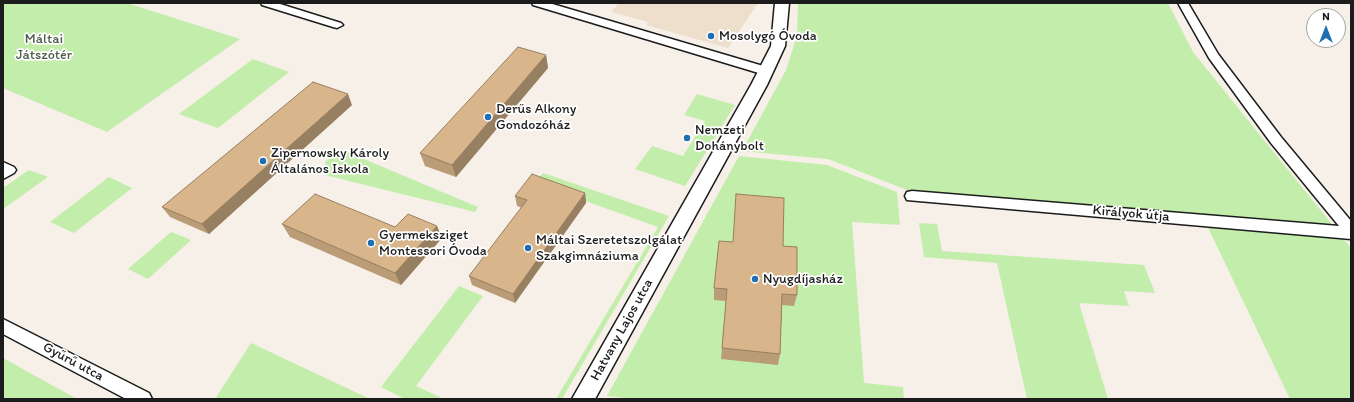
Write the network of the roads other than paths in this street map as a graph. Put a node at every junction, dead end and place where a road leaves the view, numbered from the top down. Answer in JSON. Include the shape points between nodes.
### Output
{"nodes":[{"id":1,"x":266,"y":3,"type":"edge"},
{"id":2,"x":537,"y":3,"type":"edge"},
{"id":3,"x":782,"y":3,"type":"edge"},
{"id":4,"x":1183,"y":3,"type":"edge"},
{"id":5,"x":557,"y":5,"type":"edge"},
{"id":6,"x":337,"y":25,"type":"dead end"},
{"id":7,"x":766,"y":71,"type":"junction"},
{"id":8,"x":3,"y":167,"type":"edge"},
{"id":9,"x":3,"y":174,"type":"edge"},
{"id":10,"x":912,"y":196,"type":"dead end"},
{"id":11,"x":1351,"y":232,"type":"edge"},
{"id":12,"x":3,"y":326,"type":"edge"},
{"id":13,"x":143,"y":399,"type":"edge"},
{"id":14,"x":583,"y":399,"type":"edge"}],
"edges":[{"from":1,"to":6,"type":"street"},
{"from":2,"to":5,"type":"street"},
{"from":3,"to":7,"type":"street","name":"Hatvany Lajos utca","via":[[778,46]]},
{"from":4,"to":11,"type":"street","name":"Királyok útja","via":[[1213,55],[1276,140]]},
{"from":5,"to":7,"type":"street"},
{"from":7,"to":14,"type":"street","name":"Hatvany Lajos utca"},
{"from":8,"to":9,"type":"street","via":[[9,170]]},
{"from":10,"to":11,"type":"street","name":"Királyok útja"},
{"from":12,"to":13,"type":"street","name":"Gyűrű utca"}]}
